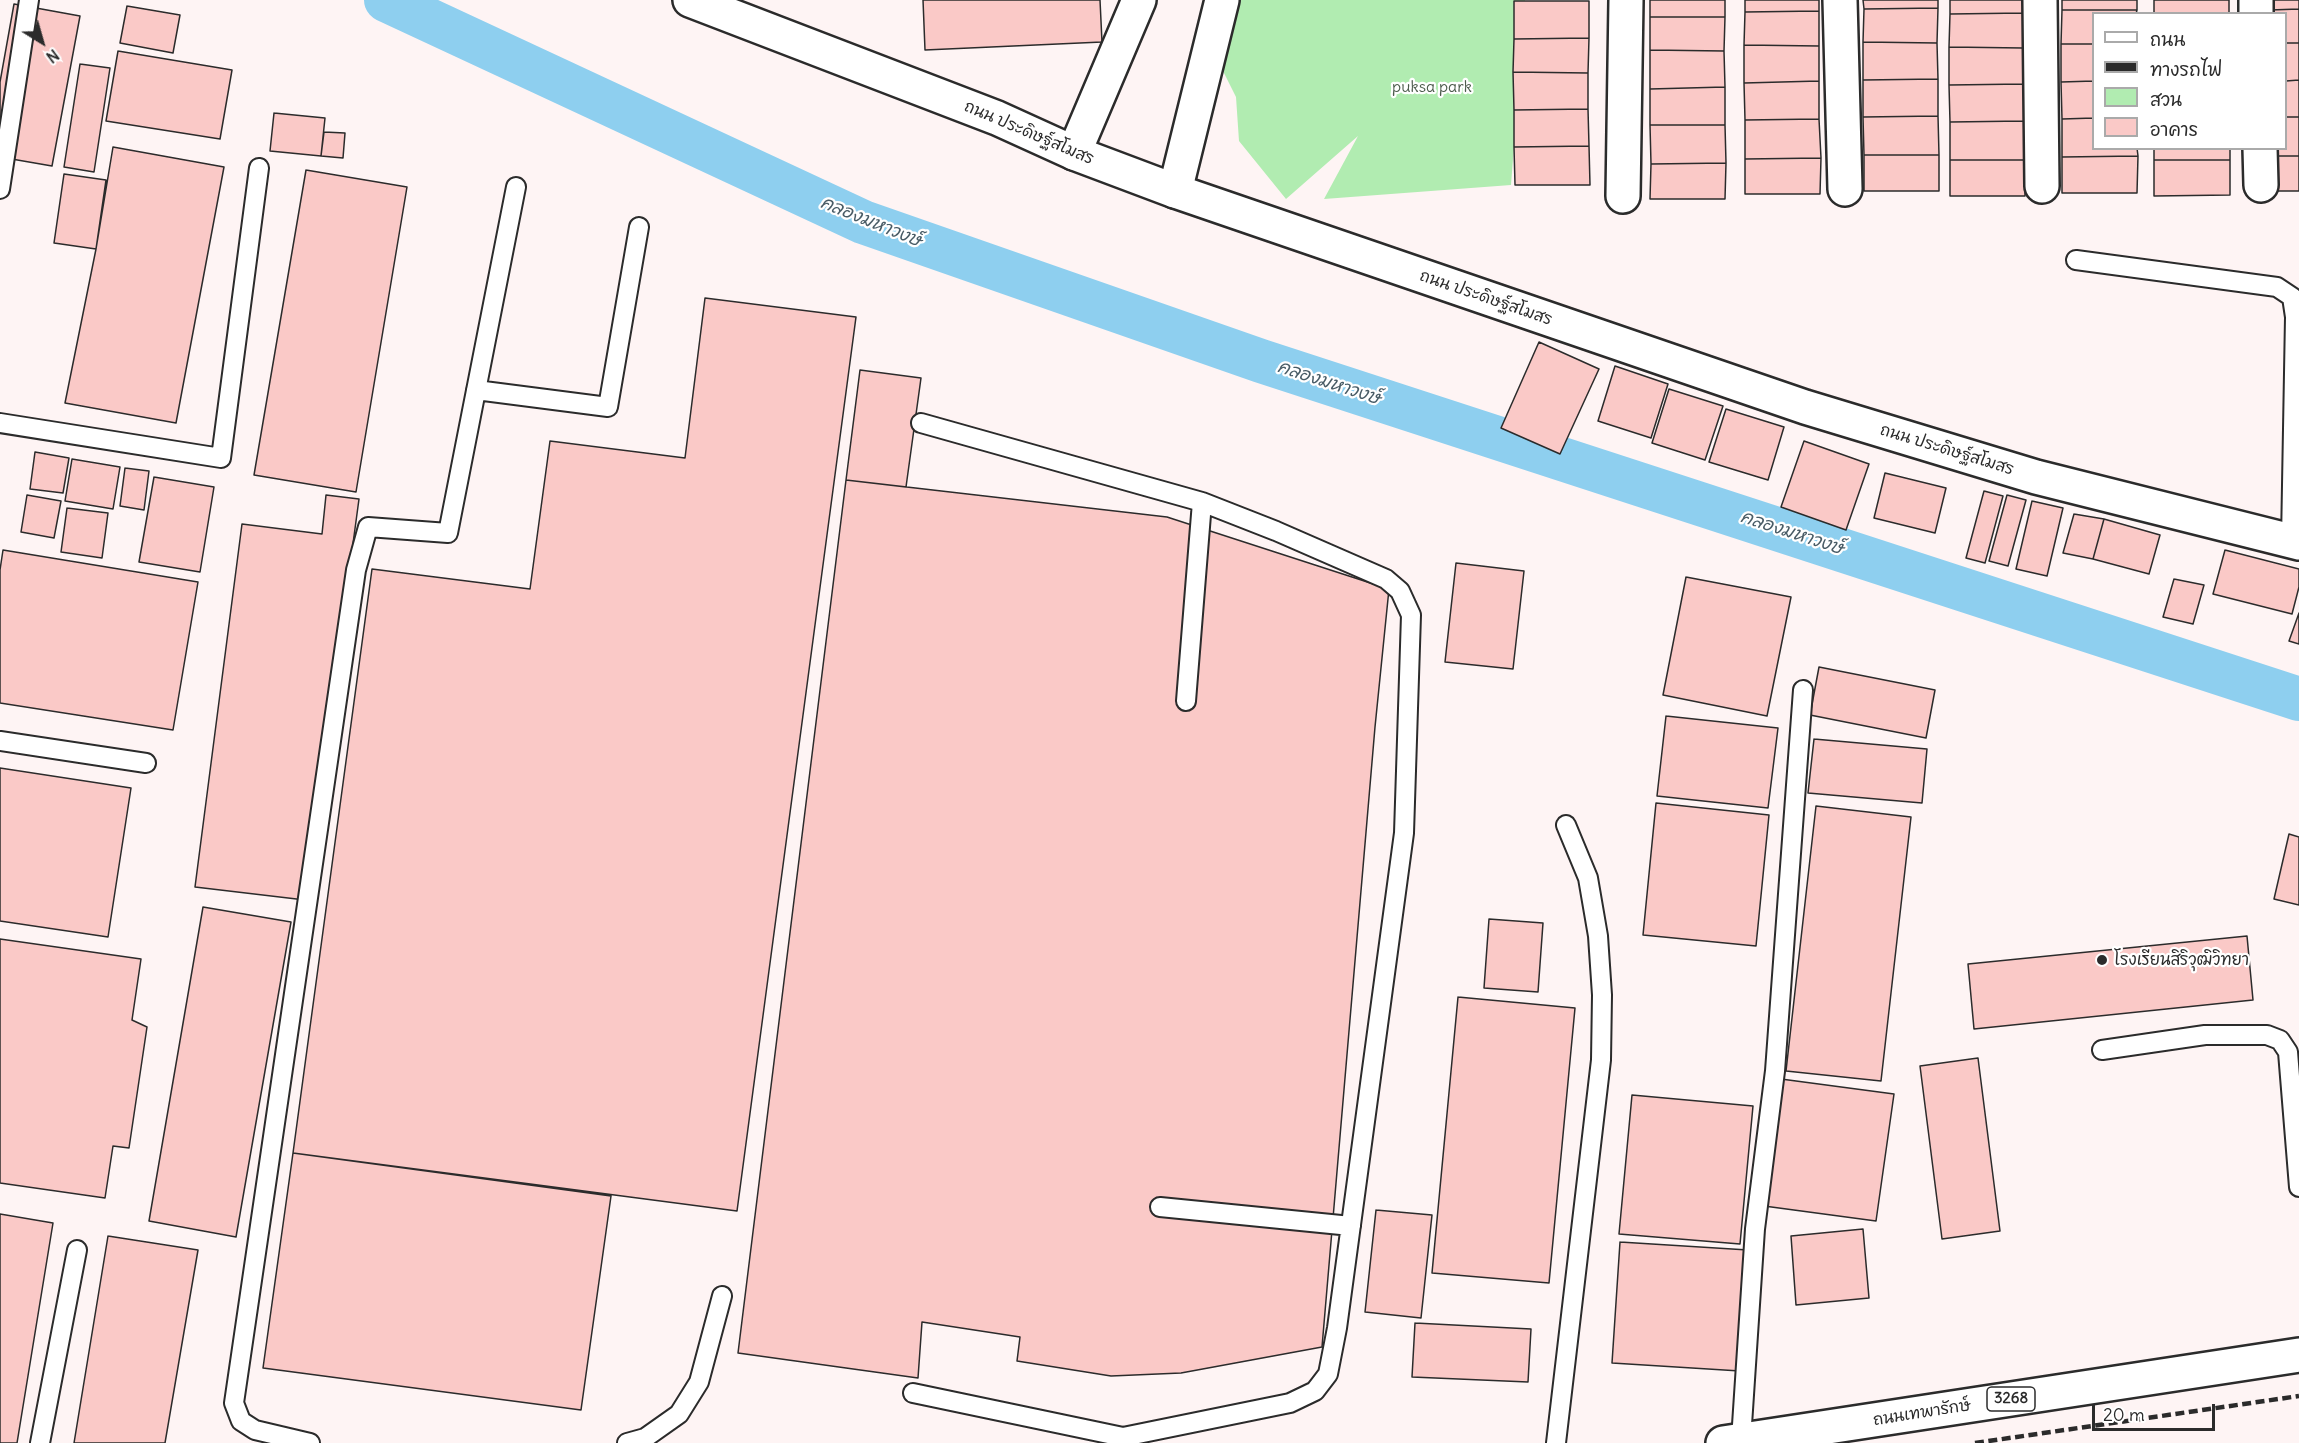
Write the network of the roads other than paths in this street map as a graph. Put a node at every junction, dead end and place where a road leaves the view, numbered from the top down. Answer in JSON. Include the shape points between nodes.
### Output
{"nodes":[{"id":1,"x":29,"y":0,"type":"edge"},
{"id":2,"x":690,"y":0,"type":"edge"},
{"id":3,"x":1139,"y":0,"type":"edge"},
{"id":4,"x":1222,"y":0,"type":"edge"},
{"id":5,"x":1626,"y":0,"type":"edge"},
{"id":6,"x":1840,"y":0,"type":"edge"},
{"id":7,"x":2040,"y":0,"type":"edge"},
{"id":8,"x":2260,"y":150,"type":"edge"},
{"id":9,"x":1074,"y":153,"type":"junction"},
{"id":10,"x":259,"y":168,"type":"dead end"},
{"id":11,"x":2261,"y":185,"type":"dead end"},
{"id":12,"x":2042,"y":186,"type":"dead end"},
{"id":13,"x":516,"y":187,"type":"dead end"},
{"id":14,"x":0,"y":189,"type":"edge"},
{"id":15,"x":1845,"y":189,"type":"dead end"},
{"id":16,"x":1174,"y":190,"type":"junction"},
{"id":17,"x":1623,"y":196,"type":"dead end"},
{"id":18,"x":639,"y":227,"type":"dead end"},
{"id":19,"x":2076,"y":260,"type":"dead end"},
{"id":20,"x":476,"y":390,"type":"junction"},
{"id":21,"x":0,"y":423,"type":"edge"},
{"id":22,"x":921,"y":423,"type":"dead end"},
{"id":23,"x":1202,"y":502,"type":"junction"},
{"id":24,"x":2295,"y":542,"type":"edge"},
{"id":25,"x":1803,"y":690,"type":"dead end"},
{"id":26,"x":1186,"y":701,"type":"dead end"},
{"id":27,"x":0,"y":741,"type":"edge"},
{"id":28,"x":146,"y":763,"type":"dead end"},
{"id":29,"x":1566,"y":825,"type":"dead end"},
{"id":30,"x":2102,"y":1050,"type":"dead end"},
{"id":31,"x":2299,"y":1187,"type":"edge"},
{"id":32,"x":1160,"y":1207,"type":"dead end"},
{"id":33,"x":1351,"y":1226,"type":"junction"},
{"id":34,"x":77,"y":1250,"type":"dead end"},
{"id":35,"x":722,"y":1296,"type":"dead end"},
{"id":36,"x":2299,"y":1355,"type":"edge"},
{"id":37,"x":913,"y":1393,"type":"dead end"},
{"id":38,"x":1123,"y":1440,"type":"edge"},
{"id":39,"x":1732,"y":1442,"type":"edge"},
{"id":40,"x":40,"y":1443,"type":"edge"},
{"id":41,"x":310,"y":1443,"type":"edge"},
{"id":42,"x":627,"y":1443,"type":"edge"},
{"id":43,"x":1556,"y":1443,"type":"edge"}],
"edges":[{"from":1,"to":14,"type":"lane"},
{"from":2,"to":9,"type":"street","name":"ถนน ประดิษฐ์สโมสร","via":[[997,118]]},
{"from":3,"to":9,"type":"street"},
{"from":4,"to":16,"type":"street"},
{"from":5,"to":17,"type":"street"},
{"from":6,"to":15,"type":"street"},
{"from":7,"to":12,"type":"street"},
{"from":8,"to":11,"type":"street"},
{"from":9,"to":16,"type":"street","name":"ถนน ประดิษฐ์สโมสร"},
{"from":10,"to":21,"type":"lane","via":[[221,458]]},
{"from":13,"to":20,"type":"lane"},
{"from":16,"to":24,"type":"street","name":"ถนน ประดิษฐ์สโมสร","via":[[1805,407],[2036,477]]},
{"from":18,"to":20,"type":"lane","via":[[608,407]]},
{"from":19,"to":24,"type":"lane","via":[[2277,286],[2292,297]]},
{"from":20,"to":41,"type":"lane","via":[[448,532],[368,527],[356,570],[234,1403],[241,1421],[255,1430]]},
{"from":22,"to":23,"type":"lane"},
{"from":23,"to":26,"type":"lane"},
{"from":23,"to":33,"type":"lane","via":[[1386,579],[1400,591],[1411,615],[1404,833]]},
{"from":25,"to":39,"type":"lane","via":[[1775,1071]]},
{"from":27,"to":28,"type":"lane"},
{"from":29,"to":43,"type":"lane","via":[[1588,878],[1598,936],[1602,1006],[1601,1060]]},
{"from":30,"to":31,"type":"lane","via":[[2205,1035],[2267,1035],[2280,1040],[2288,1052]]},
{"from":32,"to":33,"type":"lane"},
{"from":33,"to":38,"type":"lane","via":[[1328,1374],[1315,1391],[1290,1403]]},
{"from":34,"to":40,"type":"lane"},
{"from":35,"to":42,"type":"lane","via":[[699,1382],[679,1414],[645,1437]]},
{"from":36,"to":39,"type":"street","name":"ถนนเทพารักษ์","number":"3268"},
{"from":37,"to":38,"type":"lane"}]}
